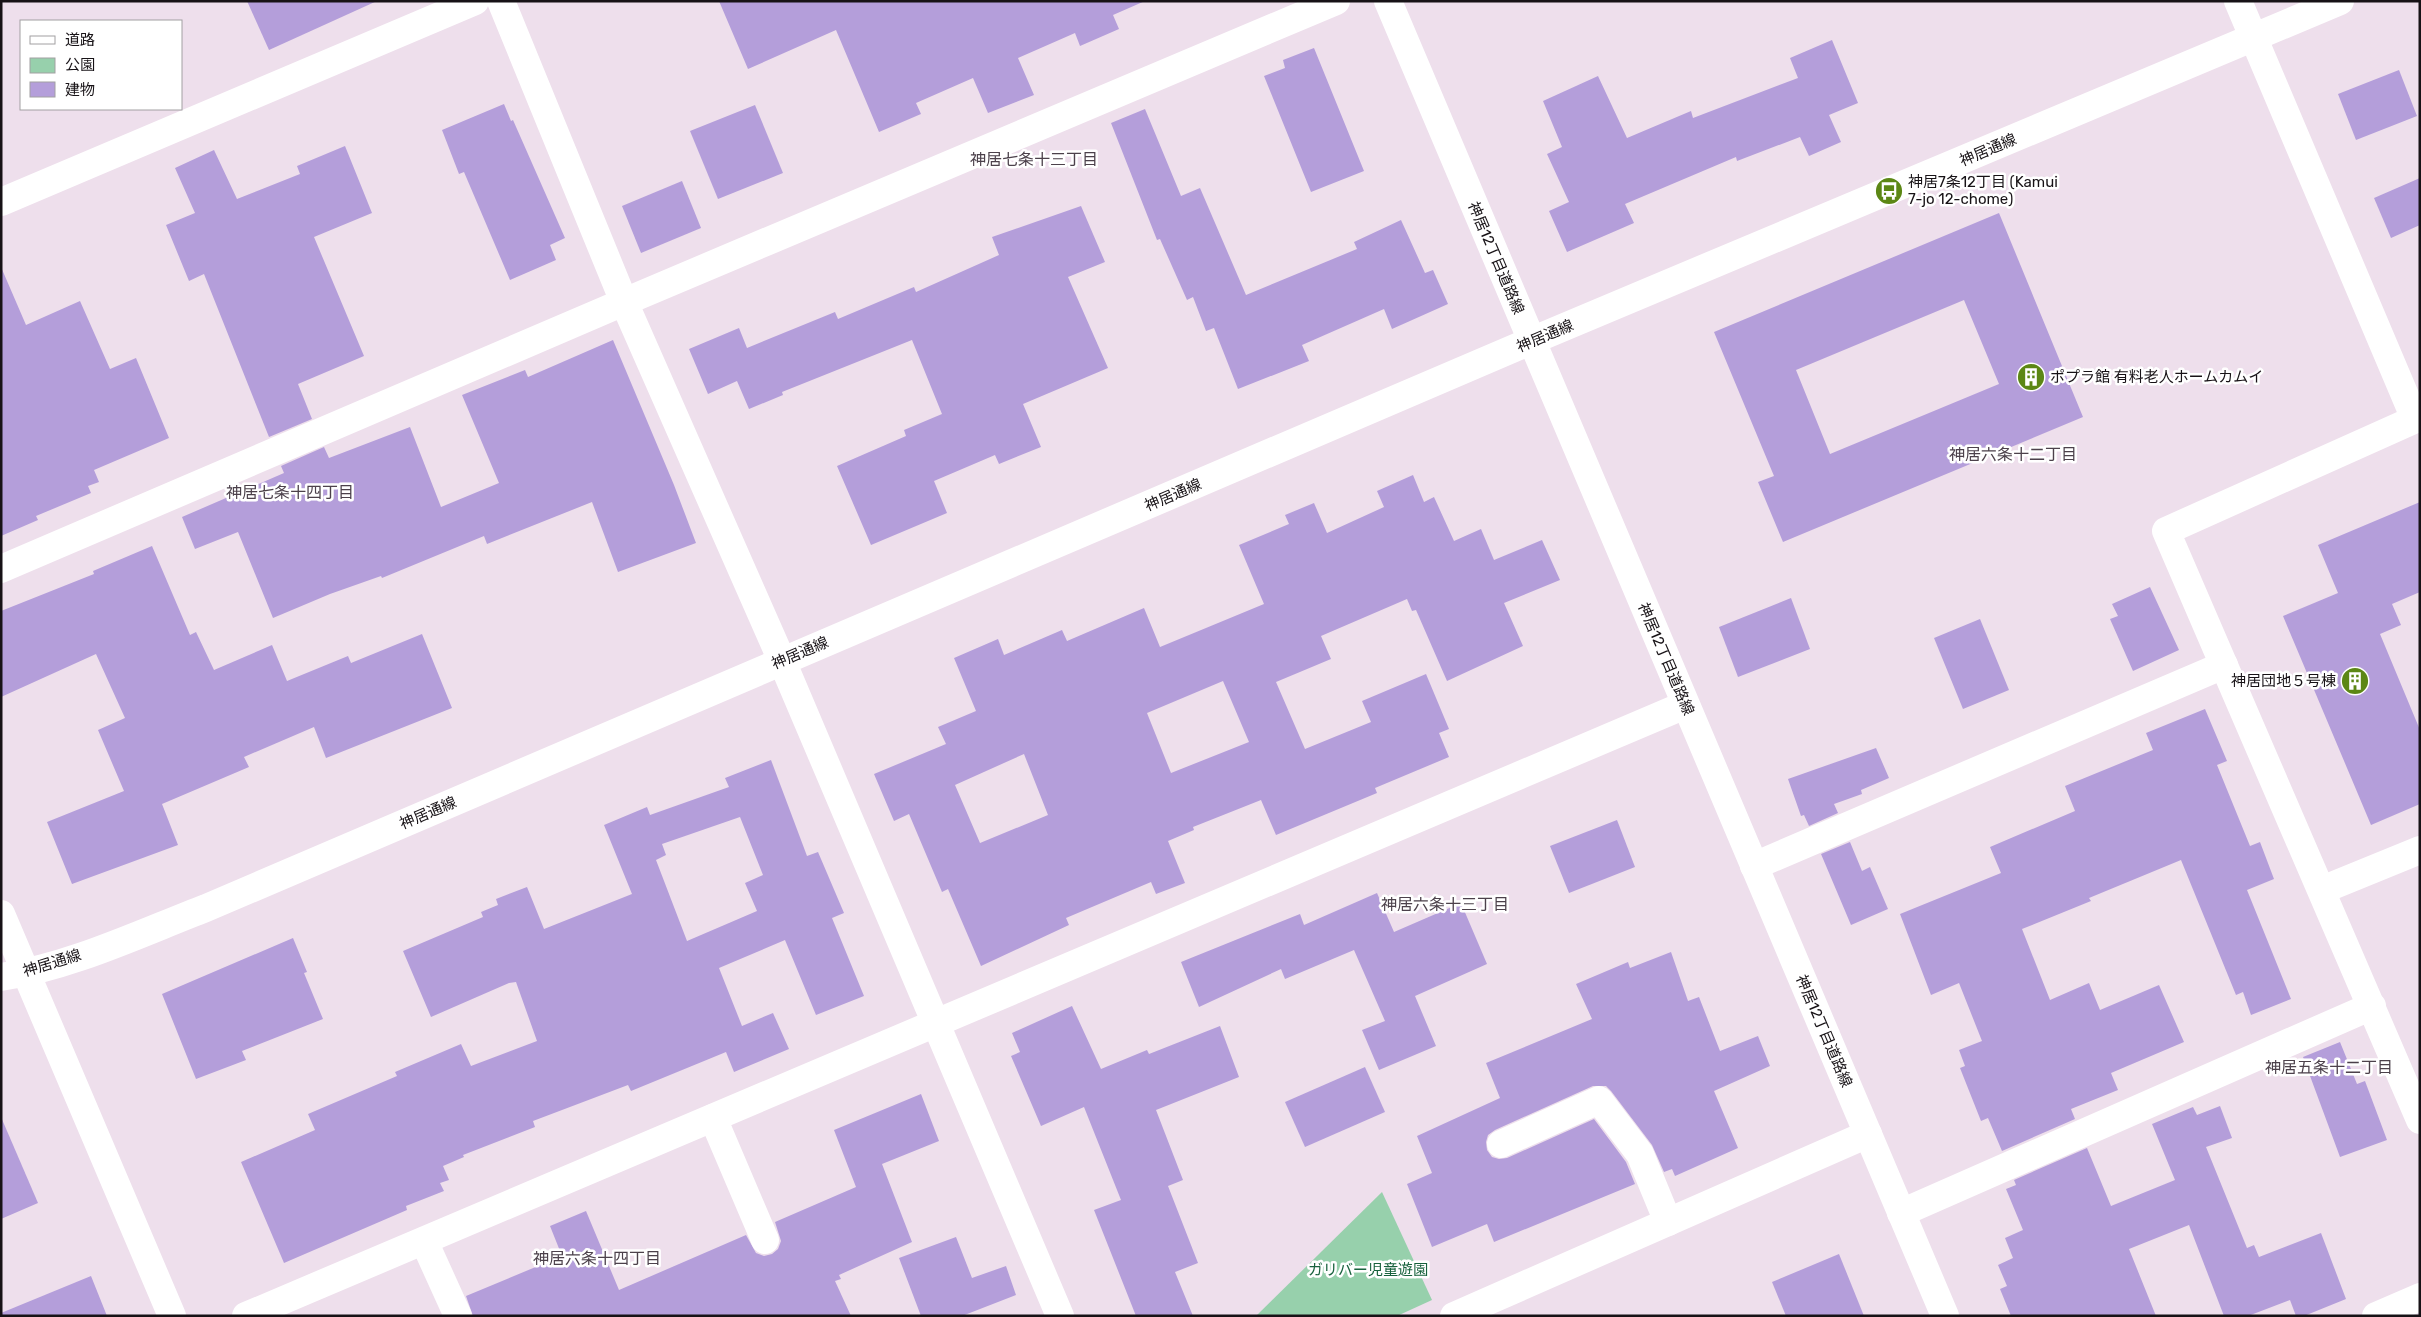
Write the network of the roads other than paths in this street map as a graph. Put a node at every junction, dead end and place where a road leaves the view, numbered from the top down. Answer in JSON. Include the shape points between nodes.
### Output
{"nodes":[{"id":1,"x":475,"y":1,"type":"edge"},
{"id":2,"x":500,"y":1,"type":"edge"},
{"id":3,"x":1336,"y":1,"type":"edge"},
{"id":4,"x":1388,"y":1,"type":"edge"},
{"id":5,"x":2238,"y":1,"type":"edge"},
{"id":6,"x":2340,"y":1,"type":"edge"},
{"id":7,"x":2253,"y":38,"type":"junction"},
{"id":8,"x":1,"y":202,"type":"edge"},
{"id":9,"x":624,"y":302,"type":"junction"},
{"id":10,"x":1531,"y":342,"type":"junction"},
{"id":11,"x":2417,"y":418,"type":"edge"},
{"id":12,"x":1,"y":569,"type":"edge"},
{"id":13,"x":782,"y":661,"type":"junction"},
{"id":14,"x":2224,"y":665,"type":"junction"},
{"id":15,"x":1685,"y":705,"type":"junction"},
{"id":16,"x":2420,"y":850,"type":"edge"},
{"id":17,"x":1754,"y":866,"type":"junction"},
{"id":18,"x":2322,"y":890,"type":"junction"},
{"id":19,"x":1,"y":914,"type":"edge"},
{"id":20,"x":14,"y":975,"type":"edge"},
{"id":21,"x":2372,"y":1006,"type":"junction"},
{"id":22,"x":937,"y":1024,"type":"junction"},
{"id":23,"x":713,"y":1118,"type":"junction"},
{"id":24,"x":2420,"y":1120,"type":"edge"},
{"id":25,"x":1868,"y":1134,"type":"junction"},
{"id":26,"x":1501,"y":1144,"type":"dead end"},
{"id":27,"x":1901,"y":1213,"type":"junction"},
{"id":28,"x":1668,"y":1222,"type":"junction"},
{"id":29,"x":765,"y":1240,"type":"dead end"},
{"id":30,"x":424,"y":1241,"type":"junction"},
{"id":31,"x":2420,"y":1297,"type":"edge"},
{"id":32,"x":1059,"y":1315,"type":"edge"},
{"id":33,"x":172,"y":1316,"type":"edge"},
{"id":34,"x":246,"y":1316,"type":"edge"},
{"id":35,"x":458,"y":1316,"type":"edge"},
{"id":36,"x":1454,"y":1316,"type":"edge"},
{"id":37,"x":1944,"y":1316,"type":"edge"},
{"id":38,"x":2376,"y":1316,"type":"edge"}],
"edges":[{"from":1,"to":8,"type":"street"},
{"from":2,"to":9,"type":"street"},
{"from":3,"to":9,"type":"street"},
{"from":4,"to":10,"type":"street","name":"神居12丁目道路線"},
{"from":5,"to":7,"type":"street"},
{"from":6,"to":7,"type":"street","name":"神居通線"},
{"from":7,"to":10,"type":"street","name":"神居通線"},
{"from":7,"to":11,"type":"street"},
{"from":9,"to":12,"type":"street"},
{"from":9,"to":13,"type":"street"},
{"from":10,"to":13,"type":"street","name":"神居通線"},
{"from":10,"to":15,"type":"street","name":"神居12丁目道路線"},
{"from":11,"to":14,"type":"street","via":[[2166,531]]},
{"from":13,"to":20,"type":"street","name":"神居通線","via":[[206,908],[108,946]]},
{"from":13,"to":22,"type":"street"},
{"from":14,"to":17,"type":"street"},
{"from":14,"to":18,"type":"street"},
{"from":15,"to":17,"type":"street","name":"神居12丁目道路線"},
{"from":15,"to":22,"type":"street"},
{"from":16,"to":18,"type":"street"},
{"from":17,"to":25,"type":"street","name":"神居12丁目道路線"},
{"from":18,"to":21,"type":"street"},
{"from":19,"to":20,"type":"street"},
{"from":20,"to":33,"type":"street"},
{"from":21,"to":24,"type":"street"},
{"from":21,"to":27,"type":"street"},
{"from":22,"to":23,"type":"street"},
{"from":22,"to":32,"type":"street"},
{"from":23,"to":29,"type":"street"},
{"from":23,"to":30,"type":"street"},
{"from":25,"to":27,"type":"street","name":"神居12丁目道路線"},
{"from":25,"to":28,"type":"street"},
{"from":26,"to":28,"type":"street","via":[[1599,1100],[1640,1154]]},
{"from":27,"to":37,"type":"street","name":"神居12丁目道路線"},
{"from":28,"to":36,"type":"street"},
{"from":30,"to":34,"type":"street"},
{"from":30,"to":35,"type":"street"},
{"from":31,"to":38,"type":"street"}]}
